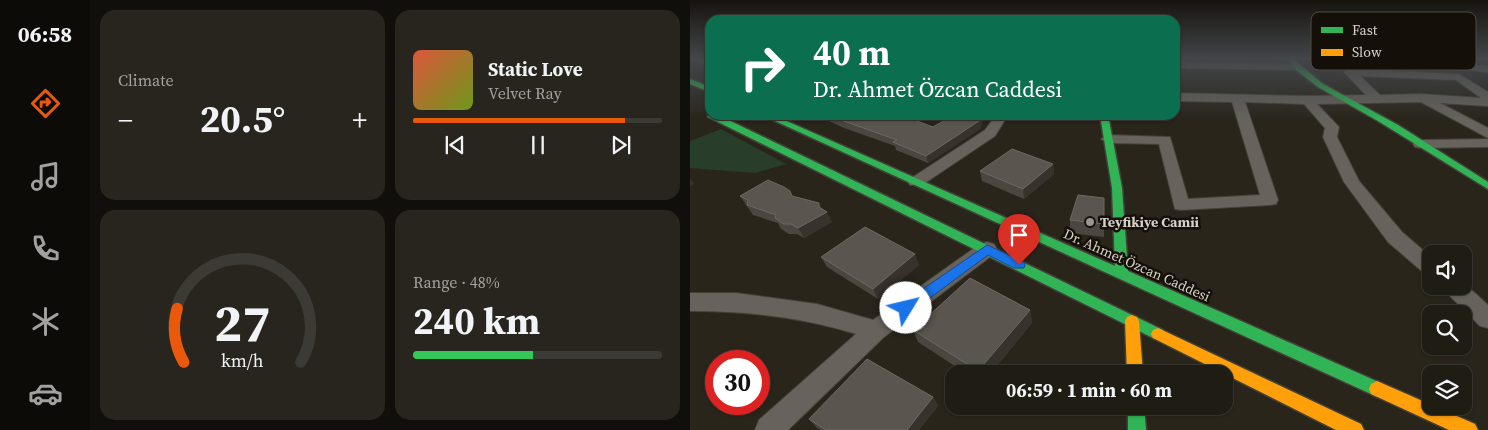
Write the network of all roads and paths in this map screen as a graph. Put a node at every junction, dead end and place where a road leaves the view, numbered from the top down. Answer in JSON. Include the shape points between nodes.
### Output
{"nodes":[{"id":1,"x":1311,"y":79,"type":"edge"},
{"id":2,"x":1357,"y":79,"type":"edge"},
{"id":3,"x":1461,"y":79,"type":"edge"},
{"id":4,"x":1488,"y":97,"type":"edge"},
{"id":5,"x":1180,"y":98,"type":"edge"},
{"id":6,"x":1340,"y":98,"type":"junction"},
{"id":7,"x":1376,"y":98,"type":"junction"},
{"id":8,"x":1421,"y":98,"type":"junction"},
{"id":9,"x":1238,"y":100,"type":"junction"},
{"id":10,"x":1307,"y":100,"type":"junction"},
{"id":11,"x":1488,"y":102,"type":"edge"},
{"id":12,"x":720,"y":120,"type":"edge"},
{"id":13,"x":777,"y":120,"type":"edge"},
{"id":14,"x":999,"y":120,"type":"edge"},
{"id":15,"x":1105,"y":120,"type":"edge"},
{"id":16,"x":1488,"y":134,"type":"edge"},
{"id":17,"x":1108,"y":139,"type":"junction"},
{"id":18,"x":1488,"y":143,"type":"edge"},
{"id":19,"x":1420,"y":144,"type":"junction"},
{"id":20,"x":916,"y":182,"type":"junction"},
{"id":21,"x":1488,"y":186,"type":"edge"},
{"id":22,"x":987,"y":249,"type":"junction"},
{"id":23,"x":1422,"y":260,"type":"edge"},
{"id":24,"x":1122,"y":275,"type":"junction"},
{"id":25,"x":1463,"y":295,"type":"edge"},
{"id":26,"x":690,"y":302,"type":"edge"},
{"id":27,"x":1488,"y":319,"type":"edge"},
{"id":28,"x":1132,"y":321,"type":"junction"},
{"id":29,"x":876,"y":330,"type":"junction"},
{"id":30,"x":1134,"y":365,"type":"edge"},
{"id":31,"x":1136,"y":415,"type":"edge"},
{"id":32,"x":769,"y":430,"type":"edge"},
{"id":33,"x":1137,"y":430,"type":"edge"},
{"id":34,"x":1355,"y":430,"type":"edge"},
{"id":35,"x":1469,"y":430,"type":"edge"}],
"edges":[{"from":1,"to":6,"type":"main road"},
{"from":2,"to":7,"type":"street"},
{"from":3,"to":4,"type":"street"},
{"from":5,"to":9,"type":"street"},
{"from":6,"to":7,"type":"street"},
{"from":6,"to":10,"type":"street"},
{"from":6,"to":19,"type":"main road"},
{"from":7,"to":8,"type":"street"},
{"from":8,"to":11,"type":"street"},
{"from":8,"to":16,"type":"street"},
{"from":9,"to":10,"type":"street"},
{"from":9,"to":17,"type":"street","via":[[1270,200],[1181,205],[1164,140]]},
{"from":10,"to":23,"type":"street","via":[[1332,127],[1330,137],[1352,182],[1395,237]]},
{"from":12,"to":22,"type":"main road"},
{"from":13,"to":20,"type":"main road","name":"Dr. Ahmet Özcan Caddesi"},
{"from":14,"to":20,"type":"street","via":[[990,133]]},
{"from":15,"to":17,"type":"main road"},
{"from":17,"to":24,"type":"main road","via":[[1116,188]]},
{"from":18,"to":19,"type":"street"},
{"from":19,"to":21,"type":"main road"},
{"from":20,"to":24,"type":"main road","name":"Dr. Ahmet Özcan Caddesi"},
{"from":22,"to":28,"type":"main road"},
{"from":22,"to":29,"type":"street"},
{"from":24,"to":35,"type":"main road","name":"Dr. Ahmet Özcan Caddesi"},
{"from":25,"to":27,"type":"street"},
{"from":26,"to":29,"type":"street","via":[[736,302],[817,312]]},
{"from":28,"to":30,"type":"main road"},
{"from":28,"to":34,"type":"main road"},
{"from":29,"to":32,"type":"street"},
{"from":31,"to":33,"type":"main road"}]}
